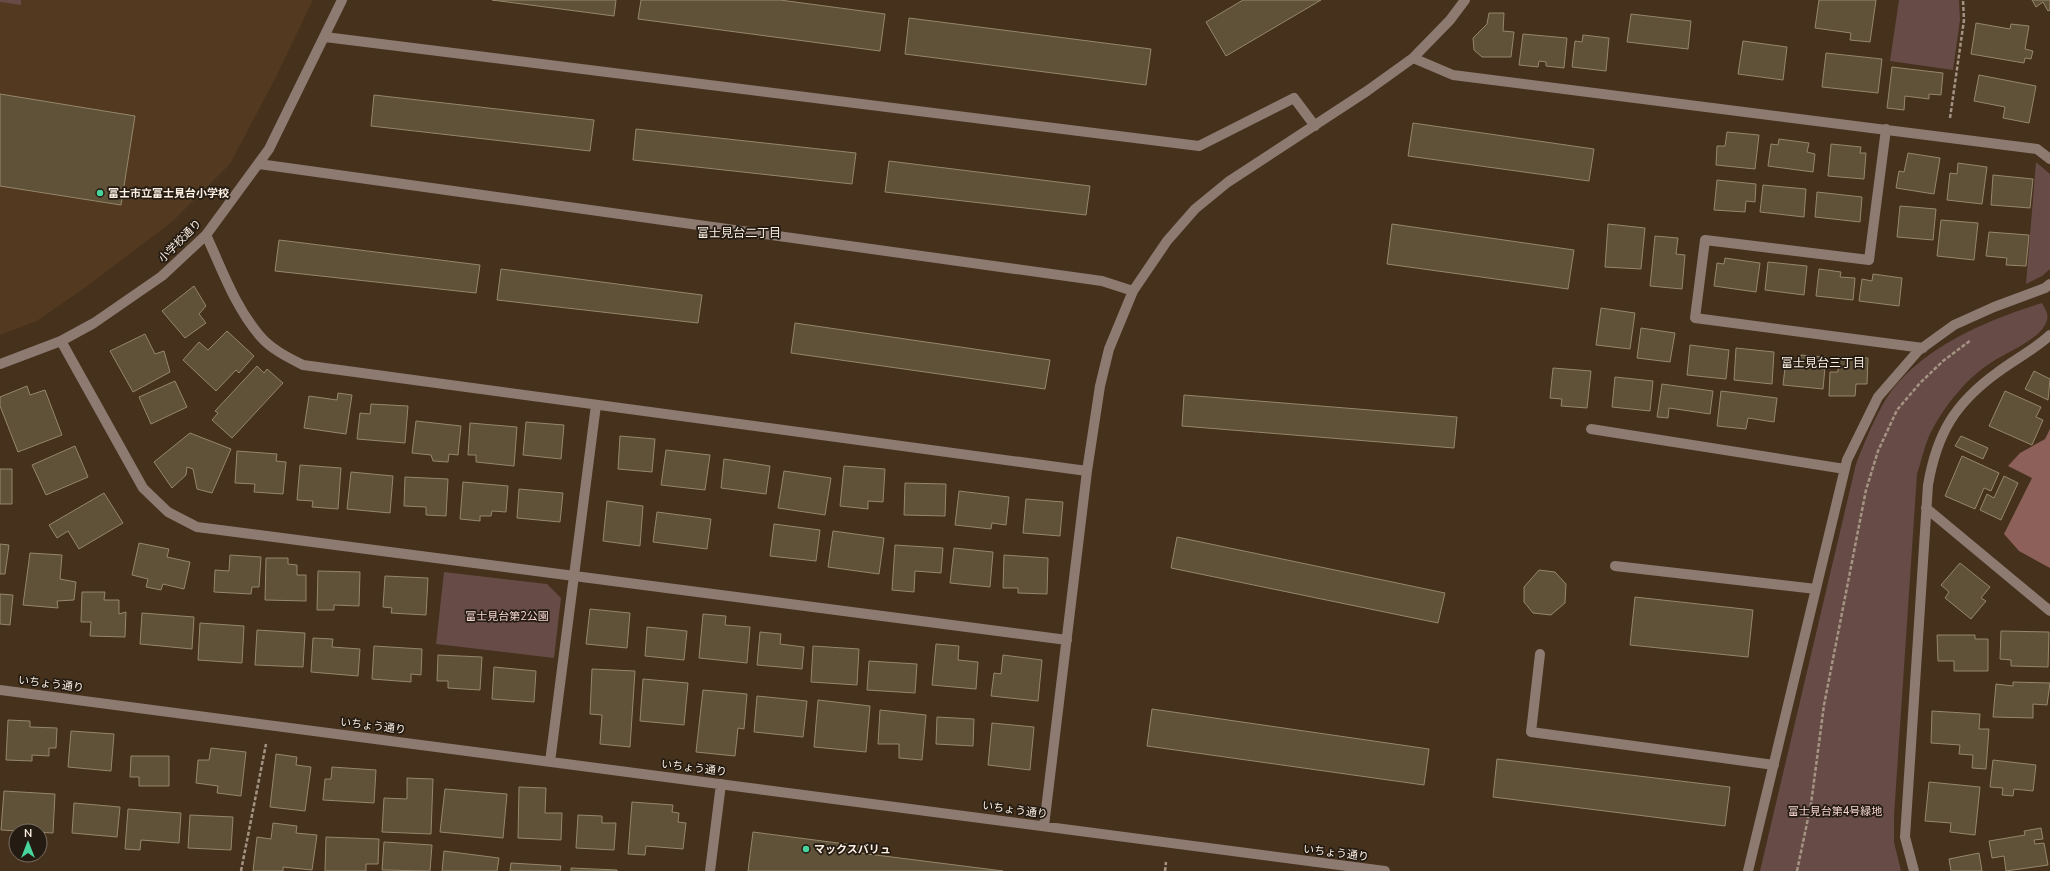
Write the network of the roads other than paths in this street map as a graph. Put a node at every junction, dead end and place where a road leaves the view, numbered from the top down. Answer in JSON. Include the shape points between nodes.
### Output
{"nodes":[{"id":1,"x":342,"y":0,"type":"edge"},
{"id":2,"x":1465,"y":0,"type":"edge"},
{"id":3,"x":325,"y":37,"type":"junction"},
{"id":4,"x":1413,"y":58,"type":"junction"},
{"id":5,"x":1315,"y":126,"type":"junction"},
{"id":6,"x":1886,"y":130,"type":"junction"},
{"id":7,"x":2050,"y":159,"type":"edge"},
{"id":8,"x":259,"y":164,"type":"junction"},
{"id":9,"x":206,"y":235,"type":"junction"},
{"id":10,"x":2050,"y":284,"type":"edge"},
{"id":11,"x":1133,"y":291,"type":"junction"},
{"id":12,"x":2050,"y":335,"type":"edge"},
{"id":13,"x":61,"y":341,"type":"junction"},
{"id":14,"x":1923,"y":348,"type":"junction"},
{"id":15,"x":0,"y":364,"type":"edge"},
{"id":16,"x":596,"y":405,"type":"junction"},
{"id":17,"x":1591,"y":429,"type":"dead end"},
{"id":18,"x":1845,"y":469,"type":"junction"},
{"id":19,"x":1087,"y":471,"type":"junction"},
{"id":20,"x":1926,"y":508,"type":"junction"},
{"id":21,"x":1615,"y":566,"type":"dead end"},
{"id":22,"x":574,"y":577,"type":"junction"},
{"id":23,"x":1816,"y":589,"type":"junction"},
{"id":24,"x":2050,"y":611,"type":"edge"},
{"id":25,"x":1066,"y":640,"type":"junction"},
{"id":26,"x":1540,"y":654,"type":"dead end"},
{"id":27,"x":0,"y":690,"type":"edge"},
{"id":28,"x":550,"y":762,"type":"junction"},
{"id":29,"x":1774,"y":765,"type":"junction"},
{"id":30,"x":721,"y":784,"type":"junction"},
{"id":31,"x":1044,"y":826,"type":"junction"},
{"id":32,"x":710,"y":871,"type":"edge"},
{"id":33,"x":1380,"y":871,"type":"edge"},
{"id":34,"x":1748,"y":871,"type":"edge"},
{"id":35,"x":1914,"y":871,"type":"edge"}],
"edges":[{"from":1,"to":3,"type":"street","name":"小学校通り"},
{"from":2,"to":4,"type":"street","via":[[1450,20]]},
{"from":3,"to":5,"type":"street","via":[[1199,146],[1294,98]]},
{"from":3,"to":8,"type":"street","name":"小学校通り"},
{"from":4,"to":5,"type":"street"},
{"from":4,"to":6,"type":"street","via":[[1453,75]]},
{"from":5,"to":11,"type":"street","via":[[1228,182],[1195,209],[1167,241]]},
{"from":6,"to":7,"type":"street","via":[[2037,149]]},
{"from":6,"to":14,"type":"street","via":[[1869,260],[1705,240],[1695,318]]},
{"from":8,"to":9,"type":"street","name":"小学校通り"},
{"from":8,"to":11,"type":"street","via":[[1102,281]]},
{"from":9,"to":13,"type":"street","name":"小学校通り","via":[[162,276],[106,315]]},
{"from":9,"to":16,"type":"street","via":[[243,312],[260,336],[278,351],[303,365]]},
{"from":10,"to":14,"type":"street","via":[[1954,325]]},
{"from":11,"to":19,"type":"street","via":[[1109,349],[1100,386]]},
{"from":12,"to":20,"type":"street","via":[[2037,348],[1977,388],[1956,411],[1942,433],[1932,459]]},
{"from":13,"to":15,"type":"street","name":"小学校通り"},
{"from":13,"to":22,"type":"street","via":[[143,488],[168,512],[197,528]]},
{"from":14,"to":18,"type":"street","via":[[1878,397]]},
{"from":16,"to":19,"type":"street"},
{"from":16,"to":22,"type":"street"},
{"from":17,"to":18,"type":"street"},
{"from":18,"to":23,"type":"street"},
{"from":19,"to":25,"type":"street"},
{"from":20,"to":24,"type":"street"},
{"from":20,"to":35,"type":"street","via":[[1905,837]]},
{"from":21,"to":23,"type":"street"},
{"from":22,"to":25,"type":"street"},
{"from":22,"to":28,"type":"street"},
{"from":23,"to":29,"type":"street"},
{"from":25,"to":31,"type":"street"},
{"from":26,"to":29,"type":"street","via":[[1531,732]]},
{"from":27,"to":28,"type":"street","name":"いちょう通り"},
{"from":28,"to":30,"type":"street","name":"いちょう通り"},
{"from":29,"to":34,"type":"street"},
{"from":30,"to":31,"type":"street","name":"いちょう通り"},
{"from":30,"to":32,"type":"street"},
{"from":31,"to":33,"type":"street","name":"いちょう通り"}]}
